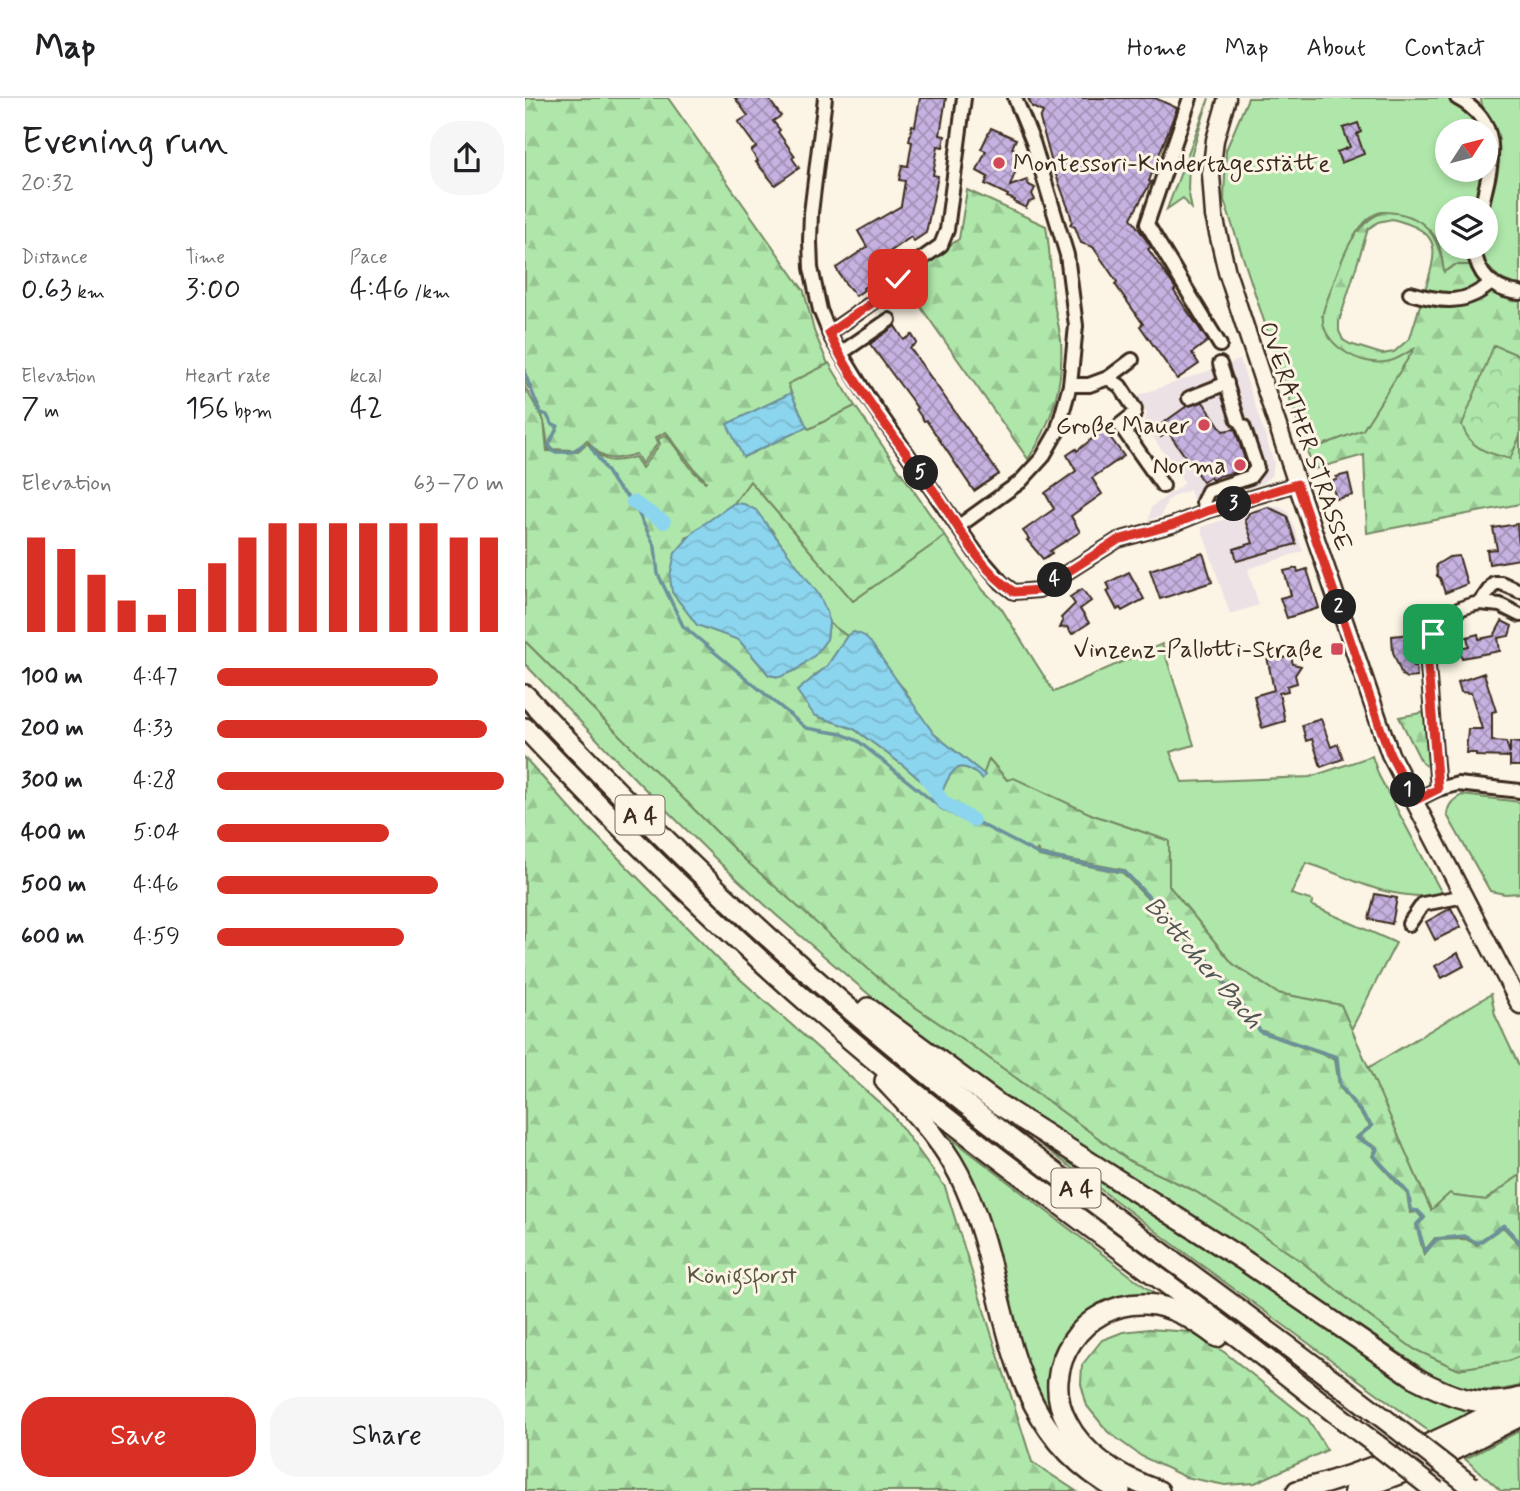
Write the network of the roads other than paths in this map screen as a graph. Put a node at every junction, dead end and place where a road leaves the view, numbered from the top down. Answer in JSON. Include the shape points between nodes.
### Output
{"nodes":[{"id":1,"x":825,"y":98,"type":"edge"},
{"id":2,"x":964,"y":98,"type":"edge"},
{"id":3,"x":1015,"y":98,"type":"edge"},
{"id":4,"x":1190,"y":98,"type":"edge"},
{"id":5,"x":1227,"y":98,"type":"edge"},
{"id":6,"x":1457,"y":98,"type":"edge"},
{"id":7,"x":1484,"y":196,"type":"edge"},
{"id":8,"x":1475,"y":259,"type":"edge"},
{"id":9,"x":1492,"y":282,"type":"junction"},
{"id":10,"x":1410,"y":293,"type":"dead end"},
{"id":11,"x":1520,"y":293,"type":"edge"},
{"id":12,"x":890,"y":320,"type":"dead end"},
{"id":13,"x":829,"y":333,"type":"junction"},
{"id":14,"x":1220,"y":345,"type":"dead end"},
{"id":15,"x":841,"y":353,"type":"junction"},
{"id":16,"x":1132,"y":360,"type":"dead end"},
{"id":17,"x":1220,"y":364,"type":"dead end"},
{"id":18,"x":1108,"y":378,"type":"junction"},
{"id":19,"x":1227,"y":383,"type":"junction"},
{"id":20,"x":1070,"y":385,"type":"junction"},
{"id":21,"x":1189,"y":398,"type":"dead end"},
{"id":22,"x":1297,"y":484,"type":"junction"},
{"id":23,"x":1163,"y":486,"type":"dead end"},
{"id":24,"x":1207,"y":511,"type":"junction"},
{"id":25,"x":959,"y":526,"type":"junction"},
{"id":26,"x":1520,"y":592,"type":"edge"},
{"id":27,"x":1480,"y":603,"type":"junction"},
{"id":28,"x":1520,"y":615,"type":"edge"},
{"id":29,"x":525,"y":695,"type":"edge"},
{"id":30,"x":525,"y":728,"type":"edge"},
{"id":31,"x":1438,"y":789,"type":"junction"},
{"id":32,"x":1520,"y":791,"type":"edge"},
{"id":33,"x":1414,"y":801,"type":"junction"},
{"id":34,"x":1465,"y":896,"type":"junction"},
{"id":35,"x":1409,"y":924,"type":"dead end"},
{"id":36,"x":759,"y":930,"type":"junction"},
{"id":37,"x":1520,"y":1004,"type":"edge"},
{"id":38,"x":832,"y":1024,"type":"junction"},
{"id":39,"x":1520,"y":1398,"type":"edge"},
{"id":40,"x":1330,"y":1409,"type":"junction"},
{"id":41,"x":1520,"y":1416,"type":"edge"},
{"id":42,"x":1474,"y":1488,"type":"edge"},
{"id":43,"x":1120,"y":1491,"type":"edge"},
{"id":44,"x":1159,"y":1491,"type":"edge"},
{"id":45,"x":1297,"y":1491,"type":"edge"},
{"id":46,"x":1354,"y":1491,"type":"edge"},
{"id":47,"x":1436,"y":1491,"type":"edge"}],
"edges":[{"from":1,"to":13,"type":"street","via":[[810,241],[811,268]]},
{"from":2,"to":13,"type":"street","via":[[947,230],[941,245],[909,268],[892,289]]},
{"from":3,"to":20,"type":"street","via":[[1067,255],[1076,326]]},
{"from":4,"to":14,"type":"street","via":[[1146,224]]},
{"from":5,"to":22,"type":"main road","name":"OVERATHER STRASSE","via":[[1212,158],[1214,216],[1227,272]]},
{"from":6,"to":7,"type":"street","via":[[1482,119],[1492,145]]},
{"from":8,"to":9,"type":"street"},
{"from":9,"to":10,"type":"street","via":[[1480,293],[1457,300]]},
{"from":9,"to":11,"type":"street"},
{"from":12,"to":15,"type":"street"},
{"from":13,"to":15,"type":"street"},
{"from":15,"to":25,"type":"street"},
{"from":16,"to":18,"type":"street"},
{"from":17,"to":19,"type":"street"},
{"from":18,"to":20,"type":"street"},
{"from":18,"to":23,"type":"street","via":[[1131,399],[1134,414],[1121,425]]},
{"from":19,"to":21,"type":"street"},
{"from":19,"to":24,"type":"street","via":[[1257,468],[1250,477],[1208,491],[1203,502]]},
{"from":20,"to":25,"type":"street","via":[[1057,432],[1042,458],[1020,482]]},
{"from":22,"to":24,"type":"street"},
{"from":22,"to":33,"type":"main road","name":"OVERATHER STRASSE","via":[[1380,727]]},
{"from":24,"to":25,"type":"street","via":[[1118,540],[1039,590],[1014,592],[991,573]]},
{"from":26,"to":27,"type":"street","via":[[1501,583],[1489,586]]},
{"from":27,"to":28,"type":"street","via":[[1500,605]]},
{"from":27,"to":31,"type":"street","via":[[1440,622],[1428,652]]},
{"from":29,"to":36,"type":"highway","number":"A 4"},
{"from":30,"to":38,"type":"highway","number":"A 4","via":[[646,854]]},
{"from":31,"to":32,"type":"street","via":[[1458,784]]},
{"from":31,"to":33,"type":"street"},
{"from":33,"to":34,"type":"main road","name":"OVERATHER STRASSE"},
{"from":34,"to":35,"type":"street","via":[[1423,904]]},
{"from":34,"to":37,"type":"main road","name":"OVERATHER STRASSE"},
{"from":36,"to":39,"type":"highway","via":[[998,1104],[1252,1266],[1417,1379],[1464,1400],[1503,1403]]},
{"from":36,"to":42,"type":"highway","number":"A 4","bridge":true,"via":[[996,1127]]},
{"from":38,"to":40,"type":"highway","number":"A 4","via":[[996,1156]]},
{"from":38,"to":43,"type":"highway","via":[[932,1131],[964,1184],[987,1248],[1012,1353],[1042,1420],[1083,1466]]},
{"from":39,"to":45,"type":"highway","via":[[1435,1442]]},
{"from":40,"to":44,"type":"highway","via":[[1175,1312],[1129,1304],[1103,1313],[1078,1331],[1064,1355],[1058,1385],[1063,1414],[1081,1443],[1102,1462]]},
{"from":40,"to":47,"type":"highway","number":"A 4","bridge":true},
{"from":41,"to":46,"type":"highway","via":[[1430,1462]]}]}
